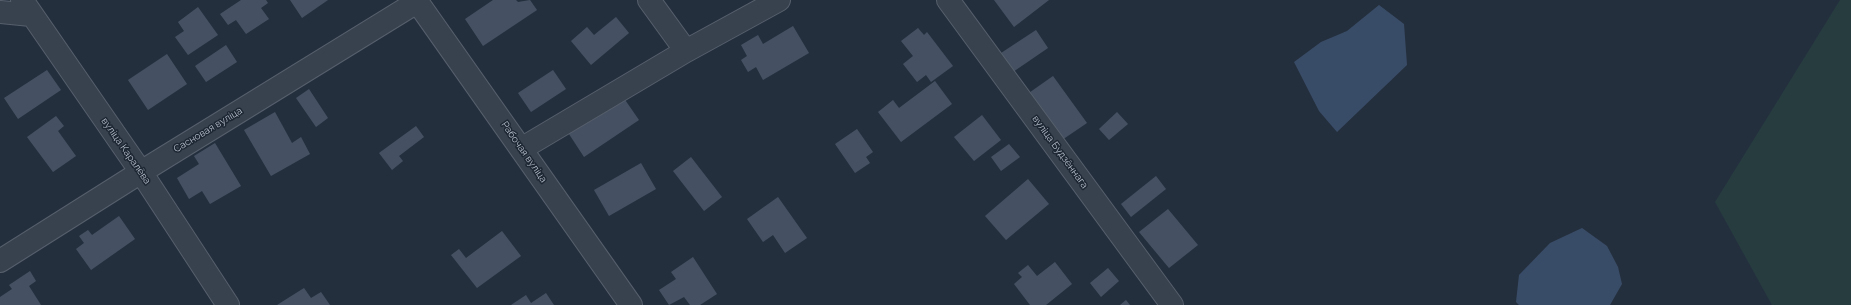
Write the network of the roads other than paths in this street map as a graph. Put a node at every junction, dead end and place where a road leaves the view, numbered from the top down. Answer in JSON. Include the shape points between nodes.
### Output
{"nodes":[{"id":1,"x":649,"y":0,"type":"edge"},
{"id":2,"x":779,"y":0,"type":"edge"},
{"id":3,"x":948,"y":0,"type":"edge"},
{"id":4,"x":416,"y":1,"type":"edge"},
{"id":5,"x":26,"y":7,"type":"edge"},
{"id":6,"x":0,"y":12,"type":"edge"},
{"id":7,"x":686,"y":51,"type":"junction"},
{"id":8,"x":521,"y":149,"type":"junction"},
{"id":9,"x":141,"y":172,"type":"junction"},
{"id":10,"x":0,"y":261,"type":"edge"},
{"id":11,"x":228,"y":305,"type":"edge"},
{"id":12,"x":631,"y":305,"type":"edge"},
{"id":13,"x":1172,"y":305,"type":"edge"}],
"edges":[{"from":1,"to":7,"type":"street"},
{"from":2,"to":7,"type":"street"},
{"from":3,"to":13,"type":"street","name":"вуліца Будзённага"},
{"from":4,"to":8,"type":"street","name":"Рабочая вуліца"},
{"from":4,"to":9,"type":"street","name":"Сасновая вуліца"},
{"from":5,"to":6,"type":"street"},
{"from":5,"to":9,"type":"street","name":"вуліца Каралёва"},
{"from":7,"to":8,"type":"street"},
{"from":8,"to":12,"type":"street","name":"Рабочая вуліца"},
{"from":9,"to":10,"type":"street","name":"Сасновая вуліца"},
{"from":9,"to":11,"type":"street","name":"вуліца Каралёва"}]}
